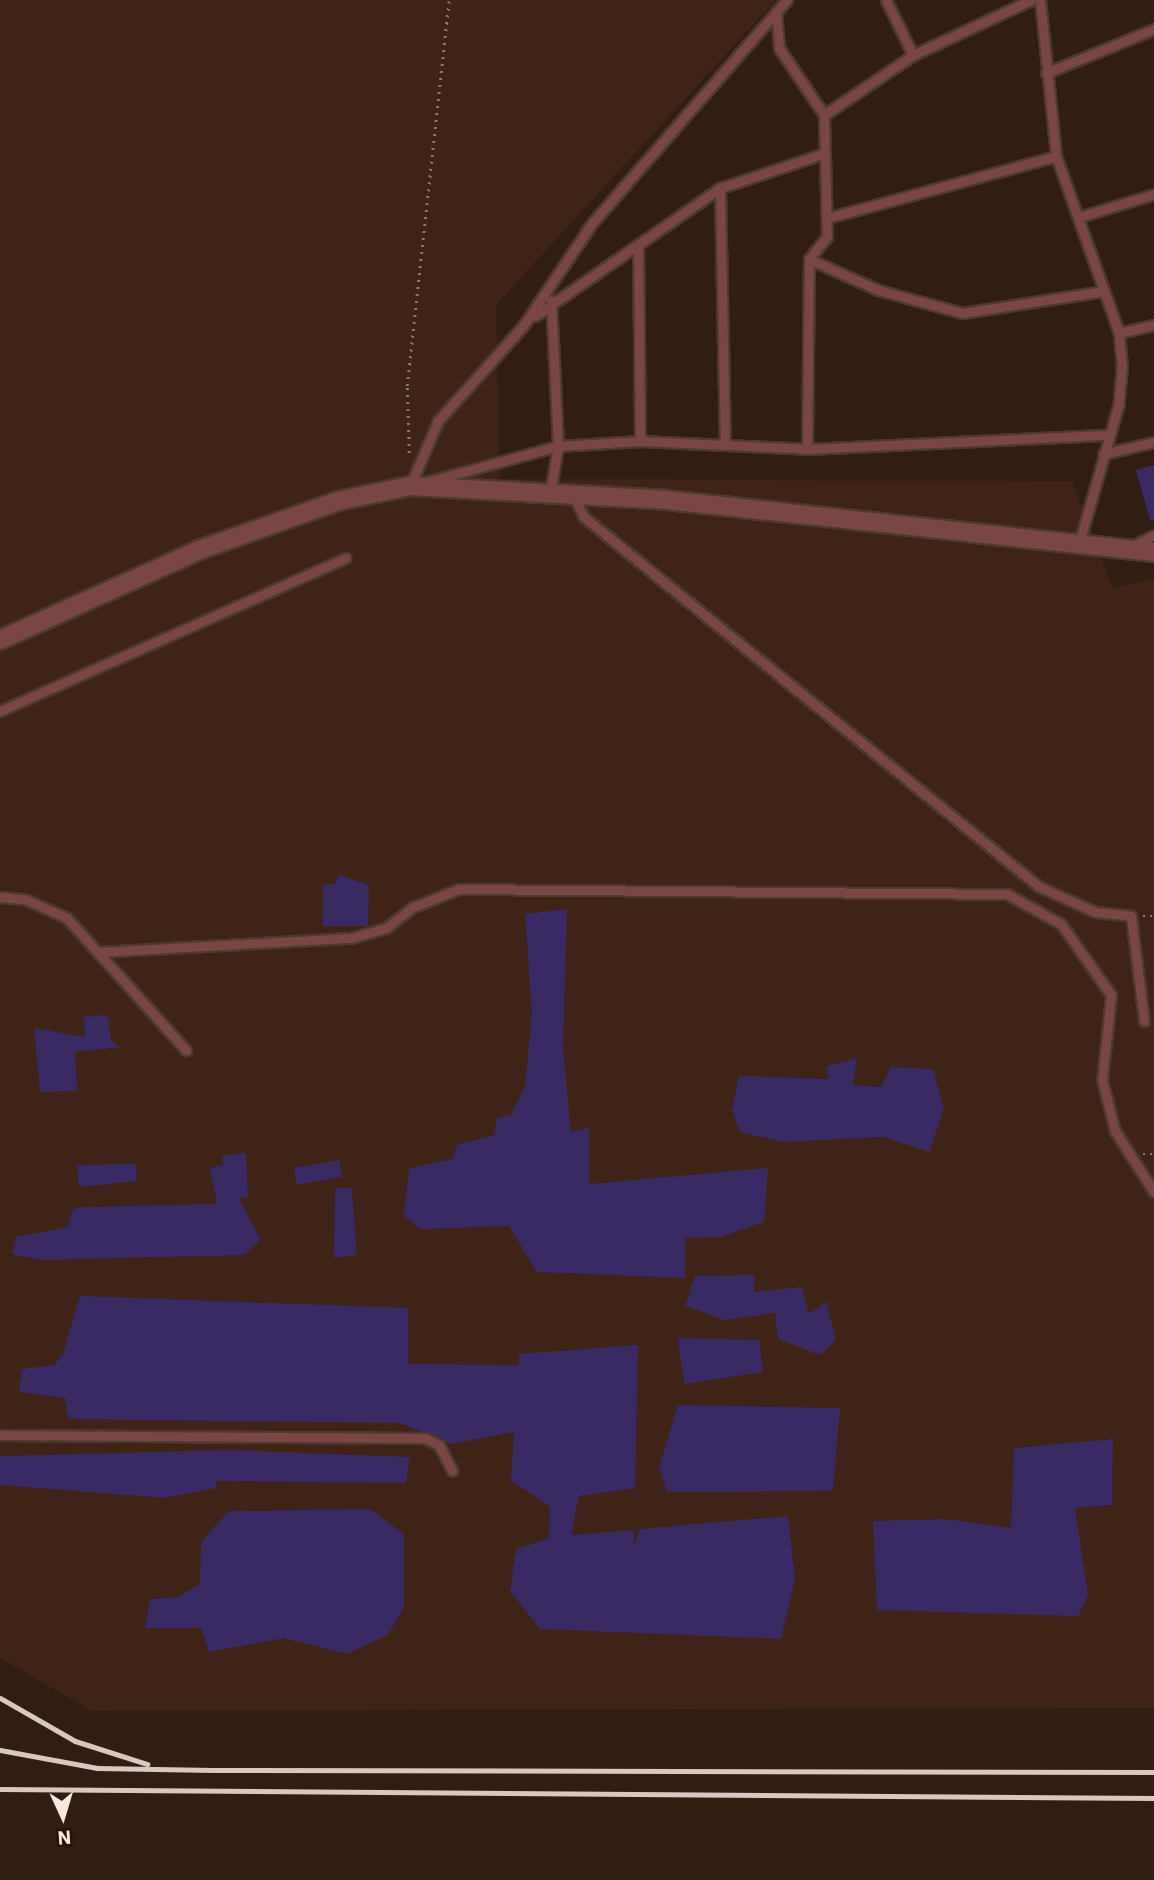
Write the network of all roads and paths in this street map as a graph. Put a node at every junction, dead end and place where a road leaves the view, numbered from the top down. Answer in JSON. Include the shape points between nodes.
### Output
{"nodes":[{"id":1,"x":449,"y":0,"type":"edge"},
{"id":2,"x":787,"y":0,"type":"edge"},
{"id":3,"x":886,"y":0,"type":"edge"},
{"id":4,"x":1031,"y":0,"type":"edge"},
{"id":5,"x":1040,"y":0,"type":"edge"},
{"id":6,"x":776,"y":12,"type":"junction"},
{"id":7,"x":1154,"y":29,"type":"edge"},
{"id":8,"x":913,"y":54,"type":"junction"},
{"id":9,"x":1046,"y":73,"type":"junction"},
{"id":10,"x":824,"y":115,"type":"junction"},
{"id":11,"x":822,"y":154,"type":"junction"},
{"id":12,"x":1056,"y":156,"type":"junction"},
{"id":13,"x":720,"y":188,"type":"junction"},
{"id":14,"x":1154,"y":194,"type":"edge"},
{"id":15,"x":1079,"y":217,"type":"junction"},
{"id":16,"x":827,"y":218,"type":"junction"},
{"id":17,"x":638,"y":245,"type":"junction"},
{"id":18,"x":809,"y":259,"type":"junction"},
{"id":19,"x":1104,"y":291,"type":"junction"},
{"id":20,"x":551,"y":300,"type":"junction"},
{"id":21,"x":1154,"y":325,"type":"edge"},
{"id":22,"x":523,"y":326,"type":"junction"},
{"id":23,"x":1119,"y":333,"type":"junction"},
{"id":24,"x":1109,"y":435,"type":"junction"},
{"id":25,"x":640,"y":441,"type":"junction"},
{"id":26,"x":1154,"y":442,"type":"edge"},
{"id":27,"x":725,"y":445,"type":"junction"},
{"id":28,"x":558,"y":446,"type":"junction"},
{"id":29,"x":807,"y":449,"type":"junction"},
{"id":30,"x":1103,"y":454,"type":"junction"},
{"id":31,"x":410,"y":486,"type":"junction"},
{"id":32,"x":550,"y":495,"type":"junction"},
{"id":33,"x":574,"y":496,"type":"junction"},
{"id":34,"x":1154,"y":535,"type":"edge"},
{"id":35,"x":1080,"y":540,"type":"junction"},
{"id":36,"x":1129,"y":548,"type":"junction"},
{"id":37,"x":1154,"y":552,"type":"edge"},
{"id":38,"x":346,"y":558,"type":"dead end"},
{"id":39,"x":0,"y":640,"type":"edge"},
{"id":40,"x":0,"y":711,"type":"edge"},
{"id":41,"x":0,"y":897,"type":"edge"},
{"id":42,"x":98,"y":952,"type":"junction"},
{"id":43,"x":1144,"y":1021,"type":"dead end"},
{"id":44,"x":186,"y":1050,"type":"dead end"},
{"id":45,"x":1154,"y":1192,"type":"edge"},
{"id":46,"x":0,"y":1435,"type":"edge"},
{"id":47,"x":452,"y":1471,"type":"dead end"}],
"edges":[{"from":1,"to":31,"type":"path","via":[[407,386]]},
{"from":2,"to":6,"type":"lane"},
{"from":3,"to":8,"type":"lane"},
{"from":4,"to":8,"type":"lane"},
{"from":5,"to":9,"type":"lane"},
{"from":6,"to":10,"type":"lane","via":[[779,48]]},
{"from":6,"to":22,"type":"lane","via":[[593,222]]},
{"from":7,"to":9,"type":"lane"},
{"from":8,"to":10,"type":"lane"},
{"from":9,"to":12,"type":"lane"},
{"from":10,"to":11,"type":"lane"},
{"from":11,"to":13,"type":"lane"},
{"from":11,"to":16,"type":"lane"},
{"from":12,"to":15,"type":"lane"},
{"from":12,"to":16,"type":"lane"},
{"from":13,"to":17,"type":"lane"},
{"from":13,"to":27,"type":"lane"},
{"from":14,"to":15,"type":"lane"},
{"from":15,"to":19,"type":"lane"},
{"from":16,"to":18,"type":"lane","via":[[827,237]]},
{"from":17,"to":20,"type":"lane"},
{"from":17,"to":25,"type":"lane"},
{"from":18,"to":19,"type":"lane","via":[[878,290],[962,313]]},
{"from":18,"to":29,"type":"lane"},
{"from":19,"to":23,"type":"lane"},
{"from":20,"to":22,"type":"lane"},
{"from":20,"to":28,"type":"lane"},
{"from":21,"to":23,"type":"lane"},
{"from":22,"to":31,"type":"lane","via":[[438,421]]},
{"from":23,"to":24,"type":"lane","via":[[1122,386]]},
{"from":24,"to":29,"type":"lane"},
{"from":24,"to":30,"type":"lane"},
{"from":25,"to":27,"type":"lane"},
{"from":25,"to":28,"type":"lane"},
{"from":26,"to":30,"type":"lane"},
{"from":27,"to":29,"type":"lane"},
{"from":28,"to":31,"type":"lane"},
{"from":28,"to":32,"type":"lane"},
{"from":30,"to":35,"type":"lane"},
{"from":31,"to":32,"type":"street"},
{"from":31,"to":39,"type":"street","via":[[338,501],[199,550]]},
{"from":32,"to":33,"type":"street"},
{"from":33,"to":35,"type":"street"},
{"from":33,"to":43,"type":"lane","via":[[584,517],[1038,886],[1096,912],[1131,916]]},
{"from":34,"to":36,"type":"lane"},
{"from":35,"to":36,"type":"street"},
{"from":36,"to":37,"type":"street"},
{"from":38,"to":40,"type":"lane"},
{"from":41,"to":42,"type":"lane","via":[[25,899],[67,918]]},
{"from":42,"to":44,"type":"lane"},
{"from":42,"to":45,"type":"lane","via":[[351,938],[386,929],[413,907],[459,889],[1007,894],[1061,924],[1111,995],[1102,1080],[1115,1132]]},
{"from":46,"to":47,"type":"lane","via":[[425,1438],[439,1445]]}]}
